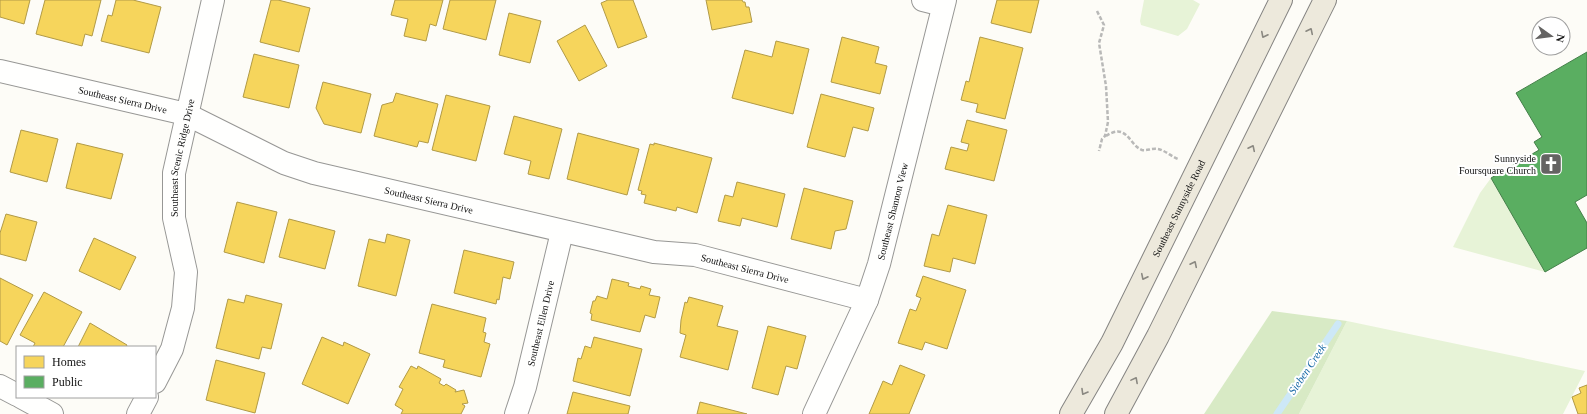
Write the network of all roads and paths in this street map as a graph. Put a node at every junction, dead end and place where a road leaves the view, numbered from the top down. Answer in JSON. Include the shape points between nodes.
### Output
{"nodes":[{"id":1,"x":213,"y":0,"type":"edge"},
{"id":2,"x":1281,"y":0,"type":"edge"},
{"id":3,"x":1325,"y":0,"type":"edge"},
{"id":4,"x":937,"y":2,"type":"edge"},
{"id":5,"x":1097,"y":11,"type":"dead end"},
{"id":6,"x":0,"y":71,"type":"edge"},
{"id":7,"x":186,"y":114,"type":"junction"},
{"id":8,"x":1106,"y":136,"type":"junction"},
{"id":9,"x":1100,"y":151,"type":"dead end"},
{"id":10,"x":1197,"y":168,"type":"junction"},
{"id":11,"x":562,"y":232,"type":"junction"},
{"id":12,"x":868,"y":300,"type":"junction"},
{"id":13,"x":156,"y":380,"type":"edge"},
{"id":14,"x":0,"y":386,"type":"edge"},
{"id":15,"x":16,"y":394,"type":"edge"},
{"id":16,"x":23,"y":398,"type":"edge"},
{"id":17,"x":146,"y":398,"type":"edge"},
{"id":18,"x":52,"y":414,"type":"edge"},
{"id":19,"x":138,"y":414,"type":"edge"},
{"id":20,"x":516,"y":414,"type":"edge"},
{"id":21,"x":814,"y":414,"type":"edge"},
{"id":22,"x":1071,"y":414,"type":"edge"},
{"id":23,"x":1116,"y":414,"type":"edge"}],
"edges":[{"from":1,"to":7,"type":"street","name":"Southeast Scenic Ridge Drive"},
{"from":2,"to":10,"type":"main road","name":"Southeast Sunnyside Road","one_way":true},
{"from":23,"to":3,"type":"main road","one_way":true,"via":[[1158,336]]},
{"from":4,"to":12,"type":"street","name":"Southeast Shannon View","via":[[880,264]]},
{"from":5,"to":8,"type":"path","via":[[1104,25],[1099,43],[1108,111]]},
{"from":6,"to":7,"type":"street","name":"Southeast Sierra Drive"},
{"from":7,"to":11,"type":"street","name":"Southeast Sierra Drive","via":[[284,163],[314,173]]},
{"from":7,"to":13,"type":"street","name":"Southeast Scenic Ridge Drive","via":[[174,173],[174,218],[186,272],[183,308],[172,349]]},
{"from":8,"to":9,"type":"path","via":[[1102,139]]},
{"from":8,"to":10,"type":"path","via":[[1121,132],[1129,136],[1134,145],[1144,151],[1157,148]]},
{"from":10,"to":22,"type":"main road","name":"Southeast Sunnyside Road","one_way":true,"via":[[1112,343]]},
{"from":11,"to":12,"type":"street","name":"Southeast Sierra Drive","via":[[654,252],[695,255]]},
{"from":11,"to":20,"type":"street","name":"Southeast Ellen Drive","via":[[525,387]]},
{"from":12,"to":21,"type":"street","name":"Southeast Shannon View"},
{"from":14,"to":15,"type":"street"},
{"from":16,"to":18,"type":"street"},
{"from":17,"to":19,"type":"street"}]}
